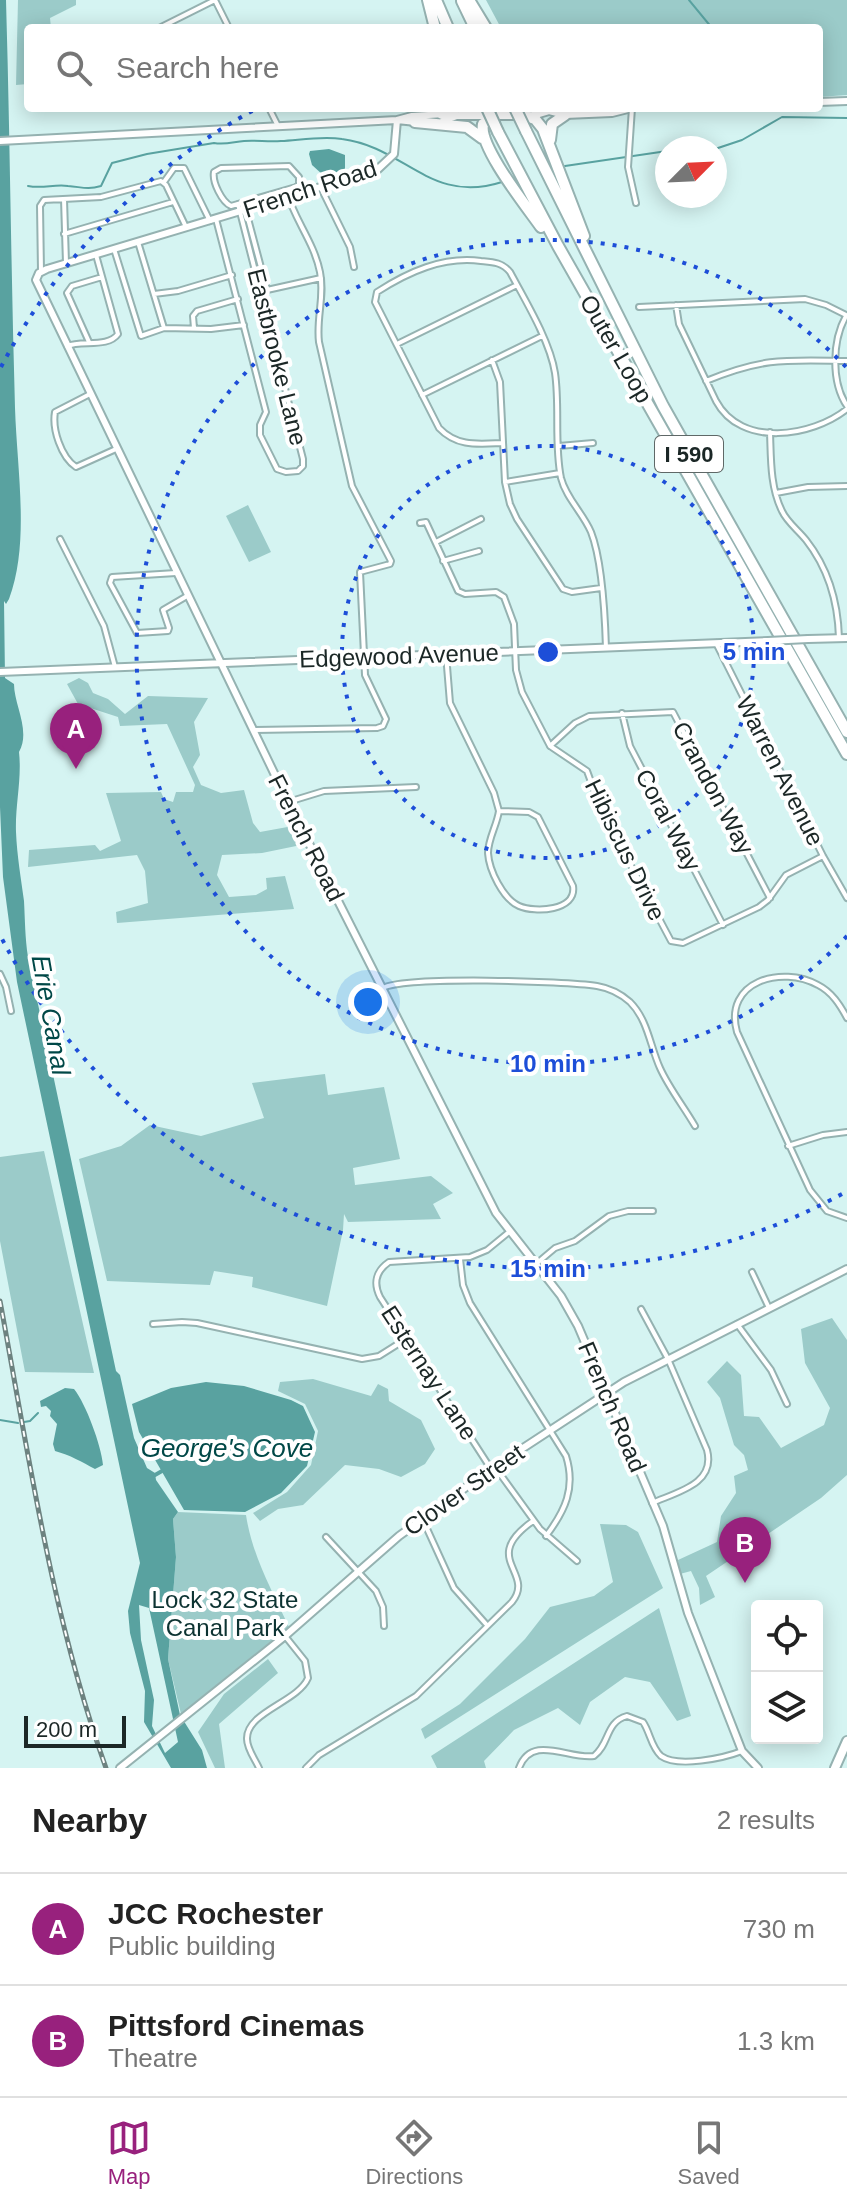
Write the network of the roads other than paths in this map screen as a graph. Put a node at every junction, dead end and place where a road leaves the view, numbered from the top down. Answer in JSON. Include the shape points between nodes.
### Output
{"nodes":[{"id":1,"x":215,"y":0,"type":"edge"},
{"id":2,"x":428,"y":0,"type":"edge"},
{"id":3,"x":436,"y":0,"type":"edge"},
{"id":4,"x":462,"y":0,"type":"edge"},
{"id":5,"x":469,"y":0,"type":"edge"},
{"id":6,"x":167,"y":24,"type":"edge"},
{"id":7,"x":227,"y":24,"type":"edge"},
{"id":8,"x":434,"y":24,"type":"edge"},
{"id":9,"x":446,"y":24,"type":"edge"},
{"id":10,"x":473,"y":24,"type":"edge"},
{"id":11,"x":484,"y":24,"type":"edge"},
{"id":12,"x":847,"y":101,"type":"edge"},
{"id":13,"x":823,"y":102,"type":"edge"},
{"id":14,"x":271,"y":112,"type":"edge"},
{"id":15,"x":457,"y":112,"type":"edge"},
{"id":16,"x":486,"y":112,"type":"edge"},
{"id":17,"x":516,"y":112,"type":"edge"},
{"id":18,"x":520,"y":112,"type":"edge"},
{"id":19,"x":522,"y":112,"type":"edge"},
{"id":20,"x":561,"y":112,"type":"edge"},
{"id":21,"x":587,"y":112,"type":"edge"},
{"id":22,"x":616,"y":112,"type":"edge"},
{"id":23,"x":632,"y":112,"type":"edge"},
{"id":24,"x":442,"y":114,"type":"joint"},
{"id":25,"x":495,"y":118,"type":"junction"},
{"id":26,"x":397,"y":120,"type":"junction"},
{"id":27,"x":415,"y":122,"type":"junction"},
{"id":28,"x":278,"y":126,"type":"junction"},
{"id":29,"x":0,"y":141,"type":"edge"},
{"id":30,"x":489,"y":146,"type":"junction"},
{"id":31,"x":553,"y":150,"type":"junction"},
{"id":32,"x":163,"y":182,"type":"junction"},
{"id":33,"x":321,"y":188,"type":"junction"},
{"id":34,"x":286,"y":190,"type":"junction"},
{"id":35,"x":288,"y":198,"type":"junction"},
{"id":36,"x":64,"y":199,"type":"junction"},
{"id":37,"x":174,"y":202,"type":"junction"},
{"id":38,"x":636,"y":203,"type":"dead end"},
{"id":39,"x":238,"y":204,"type":"junction"},
{"id":40,"x":243,"y":211,"type":"junction"},
{"id":41,"x":213,"y":220,"type":"junction"},
{"id":42,"x":186,"y":228,"type":"junction"},
{"id":43,"x":64,"y":234,"type":"junction"},
{"id":44,"x":138,"y":242,"type":"junction"},
{"id":45,"x":558,"y":246,"type":"junction"},
{"id":46,"x":114,"y":249,"type":"junction"},
{"id":47,"x":96,"y":255,"type":"junction"},
{"id":48,"x":588,"y":256,"type":"junction"},
{"id":49,"x":66,"y":263,"type":"junction"},
{"id":50,"x":354,"y":267,"type":"dead end"},
{"id":51,"x":41,"y":271,"type":"junction"},
{"id":52,"x":232,"y":275,"type":"junction"},
{"id":53,"x":102,"y":277,"type":"junction"},
{"id":54,"x":321,"y":278,"type":"junction"},
{"id":55,"x":517,"y":285,"type":"junction"},
{"id":56,"x":154,"y":294,"type":"junction"},
{"id":57,"x":238,"y":299,"type":"junction"},
{"id":58,"x":676,"y":305,"type":"junction"},
{"id":59,"x":639,"y":307,"type":"dead end"},
{"id":60,"x":846,"y":315,"type":"edge"},
{"id":61,"x":244,"y":325,"type":"junction"},
{"id":62,"x":164,"y":328,"type":"junction"},
{"id":63,"x":194,"y":329,"type":"junction"},
{"id":64,"x":542,"y":336,"type":"junction"},
{"id":65,"x":89,"y":342,"type":"junction"},
{"id":66,"x":396,"y":345,"type":"junction"},
{"id":67,"x":67,"y":346,"type":"junction"},
{"id":68,"x":492,"y":360,"type":"junction"},
{"id":69,"x":836,"y":361,"type":"junction"},
{"id":70,"x":847,"y":361,"type":"edge"},
{"id":71,"x":706,"y":381,"type":"junction"},
{"id":72,"x":90,"y":394,"type":"junction"},
{"id":73,"x":421,"y":395,"type":"junction"},
{"id":74,"x":847,"y":408,"type":"edge"},
{"id":75,"x":770,"y":432,"type":"junction"},
{"id":76,"x":502,"y":443,"type":"junction"},
{"id":77,"x":593,"y":443,"type":"dead end"},
{"id":78,"x":559,"y":446,"type":"junction"},
{"id":79,"x":116,"y":449,"type":"junction"},
{"id":80,"x":560,"y":473,"type":"junction"},
{"id":81,"x":505,"y":482,"type":"junction"},
{"id":82,"x":847,"y":486,"type":"edge"},
{"id":83,"x":776,"y":493,"type":"junction"},
{"id":84,"x":481,"y":519,"type":"dead end"},
{"id":85,"x":420,"y":523,"type":"dead end"},
{"id":86,"x":60,"y":539,"type":"dead end"},
{"id":87,"x":436,"y":542,"type":"junction"},
{"id":88,"x":479,"y":551,"type":"dead end"},
{"id":89,"x":443,"y":561,"type":"junction"},
{"id":90,"x":176,"y":573,"type":"junction"},
{"id":91,"x":601,"y":588,"type":"junction"},
{"id":92,"x":187,"y":596,"type":"junction"},
{"id":93,"x":843,"y":638,"type":"edge"},
{"id":94,"x":716,"y":643,"type":"junction"},
{"id":95,"x":606,"y":648,"type":"junction"},
{"id":96,"x":516,"y":651,"type":"junction"},
{"id":97,"x":446,"y":654,"type":"junction"},
{"id":98,"x":363,"y":657,"type":"junction"},
{"id":99,"x":220,"y":663,"type":"junction"},
{"id":100,"x":115,"y":667,"type":"junction"},
{"id":101,"x":0,"y":672,"type":"edge"},
{"id":102,"x":622,"y":713,"type":"junction"},
{"id":103,"x":253,"y":730,"type":"junction"},
{"id":104,"x":847,"y":732,"type":"edge"},
{"id":105,"x":550,"y":746,"type":"junction"},
{"id":106,"x":847,"y":754,"type":"edge"},
{"id":107,"x":416,"y":787,"type":"dead end"},
{"id":108,"x":288,"y":802,"type":"junction"},
{"id":109,"x":499,"y":811,"type":"junction"},
{"id":110,"x":823,"y":856,"type":"junction"},
{"id":111,"x":770,"y":898,"type":"junction"},
{"id":112,"x":847,"y":898,"type":"edge"},
{"id":113,"x":723,"y":925,"type":"junction"},
{"id":114,"x":0,"y":974,"type":"edge"},
{"id":115,"x":382,"y":989,"type":"junction"},
{"id":116,"x":11,"y":1011,"type":"dead end"},
{"id":117,"x":847,"y":1018,"type":"edge"},
{"id":118,"x":695,"y":1126,"type":"dead end"},
{"id":119,"x":847,"y":1132,"type":"edge"},
{"id":120,"x":788,"y":1146,"type":"junction"},
{"id":121,"x":653,"y":1211,"type":"dead end"},
{"id":122,"x":847,"y":1218,"type":"edge"},
{"id":123,"x":509,"y":1232,"type":"junction"},
{"id":124,"x":460,"y":1259,"type":"junction"},
{"id":125,"x":536,"y":1264,"type":"junction"},
{"id":126,"x":847,"y":1269,"type":"edge"},
{"id":127,"x":752,"y":1272,"type":"dead end"},
{"id":128,"x":769,"y":1308,"type":"junction"},
{"id":129,"x":641,"y":1309,"type":"dead end"},
{"id":130,"x":153,"y":1324,"type":"dead end"},
{"id":131,"x":737,"y":1324,"type":"junction"},
{"id":132,"x":406,"y":1339,"type":"junction"},
{"id":133,"x":668,"y":1359,"type":"junction"},
{"id":134,"x":605,"y":1394,"type":"junction"},
{"id":135,"x":787,"y":1404,"type":"dead end"},
{"id":136,"x":551,"y":1429,"type":"junction"},
{"id":137,"x":493,"y":1468,"type":"junction"},
{"id":138,"x":652,"y":1503,"type":"junction"},
{"id":139,"x":422,"y":1518,"type":"junction"},
{"id":140,"x":533,"y":1521,"type":"junction"},
{"id":141,"x":546,"y":1536,"type":"junction"},
{"id":142,"x":326,"y":1537,"type":"dead end"},
{"id":143,"x":577,"y":1561,"type":"dead end"},
{"id":144,"x":357,"y":1573,"type":"junction"},
{"id":145,"x":487,"y":1625,"type":"junction"},
{"id":146,"x":384,"y":1626,"type":"dead end"},
{"id":147,"x":285,"y":1636,"type":"junction"},
{"id":148,"x":847,"y":1741,"type":"edge"},
{"id":149,"x":742,"y":1751,"type":"junction"},
{"id":150,"x":120,"y":1768,"type":"edge"},
{"id":151,"x":259,"y":1768,"type":"edge"},
{"id":152,"x":306,"y":1768,"type":"edge"},
{"id":153,"x":519,"y":1768,"type":"edge"},
{"id":154,"x":758,"y":1768,"type":"edge"},
{"id":155,"x":835,"y":1768,"type":"edge"}],
"edges":[{"from":1,"to":6,"type":"street"},
{"from":1,"to":7,"type":"street"},
{"from":2,"to":8,"type":"highway"},
{"from":3,"to":9,"type":"highway"},
{"from":4,"to":10,"type":"highway"},
{"from":5,"to":11,"type":"highway"},
{"from":12,"to":13,"type":"street"},
{"from":14,"to":28,"type":"street"},
{"from":15,"to":24,"type":"highway"},
{"from":15,"to":25,"type":"street"},
{"from":15,"to":27,"type":"street","via":[[441,122]]},
{"from":16,"to":45,"type":"highway","name":"Outer Loop","number":"I 590","bridge":true},
{"from":17,"to":25,"type":"street"},
{"from":18,"to":48,"type":"highway","name":"Outer Loop","number":"I 590","bridge":true},
{"from":19,"to":31,"type":"highway","via":[[538,122]]},
{"from":20,"to":31,"type":"highway","via":[[551,127]]},
{"from":21,"to":22,"type":"street"},
{"from":23,"to":38,"type":"street","via":[[628,167]]},
{"from":24,"to":26,"type":"street"},
{"from":25,"to":30,"type":"highway","via":[[482,126]]},
{"from":26,"to":27,"type":"street"},
{"from":26,"to":28,"type":"street"},
{"from":26,"to":33,"type":"street","name":"French Road","via":[[393,155],[377,170]]},
{"from":27,"to":30,"type":"highway","via":[[467,127]]},
{"from":28,"to":29,"type":"street"},
{"from":30,"to":45,"type":"highway","via":[[512,188]]},
{"from":31,"to":48,"type":"highway"},
{"from":32,"to":36,"type":"street","name":"Eastbrooke Lane","via":[[101,197]]},
{"from":32,"to":37,"type":"street"},
{"from":32,"to":41,"type":"street","name":"Eastbrooke Lane","via":[[174,168],[184,168]]},
{"from":33,"to":35,"type":"street","name":"French Road"},
{"from":33,"to":50,"type":"street","via":[[350,247]]},
{"from":34,"to":35,"type":"street"},
{"from":34,"to":39,"type":"street"},
{"from":34,"to":39,"type":"street","via":[[299,181],[289,166],[216,171],[213,177],[225,203]]},
{"from":35,"to":40,"type":"street","name":"French Road"},
{"from":35,"to":54,"type":"street"},
{"from":36,"to":43,"type":"street"},
{"from":36,"to":51,"type":"street","via":[[41,203]]},
{"from":37,"to":42,"type":"street"},
{"from":37,"to":43,"type":"street"},
{"from":39,"to":40,"type":"street"},
{"from":40,"to":41,"type":"street","name":"French Road"},
{"from":40,"to":54,"type":"street","via":[[267,290]]},
{"from":40,"to":61,"type":"street","name":"Eastbrooke Lane","via":[[303,459],[298,471],[277,469],[261,440],[266,412]]},
{"from":41,"to":42,"type":"street","name":"French Road"},
{"from":41,"to":52,"type":"street","name":"Eastbrooke Lane"},
{"from":42,"to":44,"type":"street","name":"French Road"},
{"from":43,"to":49,"type":"street"},
{"from":44,"to":46,"type":"street","name":"French Road"},
{"from":44,"to":56,"type":"street"},
{"from":45,"to":106,"type":"highway","name":"Outer Loop","number":"I 590"},
{"from":46,"to":47,"type":"street","name":"French Road"},
{"from":46,"to":62,"type":"street","name":"Eastbrooke Lane","via":[[141,336]]},
{"from":47,"to":49,"type":"street","name":"French Road"},
{"from":47,"to":53,"type":"street"},
{"from":48,"to":104,"type":"highway","name":"Outer Loop","number":"I 590","via":[[675,429]]},
{"from":49,"to":51,"type":"street","name":"French Road"},
{"from":51,"to":67,"type":"street","name":"French Road","via":[[36,280]]},
{"from":52,"to":56,"type":"street","name":"Eastbrooke Lane"},
{"from":52,"to":57,"type":"street","name":"Eastbrooke Lane"},
{"from":53,"to":65,"type":"street","via":[[118,334],[112,340]]},
{"from":53,"to":65,"type":"street","via":[[68,290]]},
{"from":54,"to":98,"type":"street","via":[[319,342],[352,486],[391,561],[360,572]]},
{"from":55,"to":64,"type":"street"},
{"from":55,"to":66,"type":"street"},
{"from":55,"to":66,"type":"street","via":[[501,264],[458,259],[421,269],[375,294]]},
{"from":56,"to":62,"type":"street"},
{"from":57,"to":61,"type":"street","name":"Eastbrooke Lane"},
{"from":57,"to":63,"type":"street","name":"Eastbrooke Lane","via":[[197,311]]},
{"from":58,"to":59,"type":"street"},
{"from":58,"to":60,"type":"street","via":[[805,299]]},
{"from":58,"to":71,"type":"street","via":[[679,324]]},
{"from":60,"to":69,"type":"street"},
{"from":61,"to":63,"type":"street","name":"Eastbrooke Lane"},
{"from":62,"to":63,"type":"street","name":"Eastbrooke Lane"},
{"from":64,"to":68,"type":"street"},
{"from":64,"to":78,"type":"street","via":[[554,367]]},
{"from":65,"to":67,"type":"street"},
{"from":66,"to":73,"type":"street"},
{"from":67,"to":72,"type":"street","name":"French Road"},
{"from":68,"to":73,"type":"street"},
{"from":68,"to":76,"type":"street","via":[[500,382]]},
{"from":69,"to":70,"type":"street"},
{"from":69,"to":71,"type":"street","via":[[774,360]]},
{"from":69,"to":74,"type":"street","via":[[838,388]]},
{"from":71,"to":75,"type":"street","via":[[729,418],[752,431]]},
{"from":72,"to":79,"type":"street","name":"French Road"},
{"from":72,"to":79,"type":"street","via":[[55,412],[54,430],[65,454],[76,467]]},
{"from":73,"to":76,"type":"street","via":[[451,439]]},
{"from":74,"to":75,"type":"street","via":[[817,427]]},
{"from":75,"to":83,"type":"street"},
{"from":76,"to":81,"type":"street"},
{"from":77,"to":78,"type":"street"},
{"from":78,"to":80,"type":"street"},
{"from":79,"to":90,"type":"street","name":"French Road"},
{"from":80,"to":81,"type":"street"},
{"from":80,"to":91,"type":"street","via":[[592,535]]},
{"from":81,"to":91,"type":"street","via":[[517,519],[559,585],[572,592]]},
{"from":82,"to":83,"type":"street"},
{"from":83,"to":93,"type":"street","via":[[782,511],[825,571]]},
{"from":84,"to":87,"type":"street"},
{"from":85,"to":87,"type":"street","via":[[426,522]]},
{"from":86,"to":100,"type":"street","via":[[104,626]]},
{"from":87,"to":89,"type":"street"},
{"from":88,"to":89,"type":"street"},
{"from":89,"to":96,"type":"street","name":"Hibiscus Drive","via":[[461,593],[496,592],[504,597],[513,614]]},
{"from":90,"to":92,"type":"street","name":"French Road"},
{"from":90,"to":92,"type":"street","via":[[112,577],[110,583],[137,633],[168,631],[163,610]]},
{"from":91,"to":95,"type":"street"},
{"from":92,"to":99,"type":"street","name":"French Road"},
{"from":93,"to":94,"type":"street","name":"Edgewood Avenue","bridge":true},
{"from":94,"to":95,"type":"street","name":"Edgewood Avenue"},
{"from":94,"to":110,"type":"street","name":"Warren Avenue"},
{"from":95,"to":96,"type":"street","name":"Edgewood Avenue"},
{"from":96,"to":97,"type":"street","name":"Edgewood Avenue"},
{"from":96,"to":105,"type":"street","name":"Hibiscus Drive","via":[[519,685]]},
{"from":97,"to":98,"type":"street","name":"Edgewood Avenue"},
{"from":97,"to":109,"type":"street","via":[[450,703]]},
{"from":98,"to":99,"type":"street","name":"Edgewood Avenue"},
{"from":98,"to":103,"type":"street","via":[[366,679],[386,719],[383,726]]},
{"from":99,"to":100,"type":"street","name":"Edgewood Avenue"},
{"from":99,"to":103,"type":"street","name":"French Road"},
{"from":100,"to":101,"type":"street","name":"Edgewood Avenue"},
{"from":102,"to":105,"type":"street","name":"Crandon Way","via":[[581,719]]},
{"from":102,"to":111,"type":"street","name":"Crandon Way","via":[[675,714]]},
{"from":102,"to":113,"type":"street","name":"Coral Way","via":[[630,746]]},
{"from":103,"to":108,"type":"street","name":"French Road"},
{"from":105,"to":113,"type":"street","name":"Hibiscus Drive","via":[[587,771],[601,809],[671,941],[683,943]]},
{"from":107,"to":108,"type":"street","via":[[324,791]]},
{"from":108,"to":115,"type":"street","name":"French Road"},
{"from":109,"to":109,"type":"street","via":[[488,856],[506,895],[525,908],[568,904],[573,886],[538,817]]},
{"from":110,"to":111,"type":"street","name":"Hibiscus Drive","via":[[786,875]]},
{"from":110,"to":112,"type":"street","name":"Warren Avenue"},
{"from":111,"to":113,"type":"street","name":"Hibiscus Drive"},
{"from":114,"to":116,"type":"street"},
{"from":115,"to":118,"type":"street","via":[[405,983],[513,981],[597,986],[615,992],[642,1017],[660,1068]]},
{"from":115,"to":123,"type":"street","name":"French Road"},
{"from":117,"to":120,"type":"street","via":[[831,994],[806,980],[765,978],[739,1000],[737,1032]]},
{"from":119,"to":120,"type":"street"},
{"from":120,"to":122,"type":"street","via":[[819,1204]]},
{"from":121,"to":125,"type":"street","via":[[609,1216]]},
{"from":123,"to":124,"type":"street","name":"Esternay Lane","via":[[483,1252]]},
{"from":123,"to":125,"type":"street","name":"French Road"},
{"from":124,"to":132,"type":"street","name":"Esternay Lane","via":[[394,1261],[379,1270],[378,1293]]},
{"from":124,"to":136,"type":"street","via":[[470,1303]]},
{"from":125,"to":134,"type":"street","name":"French Road","via":[[572,1314]]},
{"from":126,"to":128,"type":"street","name":"Clover Street"},
{"from":127,"to":128,"type":"street"},
{"from":128,"to":131,"type":"street","name":"Clover Street"},
{"from":129,"to":133,"type":"street"},
{"from":130,"to":132,"type":"street","via":[[197,1323],[362,1359],[379,1356]]},
{"from":131,"to":133,"type":"street","name":"Clover Street"},
{"from":131,"to":135,"type":"street","via":[[771,1370]]},
{"from":132,"to":137,"type":"street","name":"Esternay Lane"},
{"from":133,"to":134,"type":"street","name":"Clover Street"},
{"from":133,"to":138,"type":"street","via":[[709,1464],[697,1483]]},
{"from":134,"to":136,"type":"street","name":"Clover Street"},
{"from":134,"to":138,"type":"street","name":"French Road"},
{"from":136,"to":137,"type":"street","name":"Clover Street"},
{"from":136,"to":141,"type":"street","via":[[566,1456],[570,1486],[563,1513]]},
{"from":137,"to":139,"type":"street","name":"Clover Street"},
{"from":137,"to":140,"type":"street","name":"Esternay Lane"},
{"from":138,"to":149,"type":"street","name":"French Road"},
{"from":139,"to":144,"type":"street","name":"Clover Street"},
{"from":139,"to":145,"type":"street","via":[[454,1588]]},
{"from":140,"to":141,"type":"street","name":"Esternay Lane"},
{"from":140,"to":145,"type":"street","via":[[516,1534],[509,1549],[518,1592]]},
{"from":141,"to":143,"type":"street","name":"Esternay Lane"},
{"from":142,"to":144,"type":"street"},
{"from":144,"to":146,"type":"street","via":[[378,1594]]},
{"from":144,"to":147,"type":"street","name":"Clover Street"},
{"from":145,"to":152,"type":"street","via":[[416,1696]]},
{"from":147,"to":150,"type":"street","name":"Clover Street"},
{"from":147,"to":151,"type":"street","via":[[305,1661],[308,1678],[249,1728],[247,1743]]},
{"from":148,"to":155,"type":"main road"},
{"from":149,"to":153,"type":"street","via":[[715,1760],[669,1761],[658,1752],[643,1722],[627,1716],[613,1723],[594,1756],[539,1749]]},
{"from":149,"to":154,"type":"street","name":"French Road"}]}
